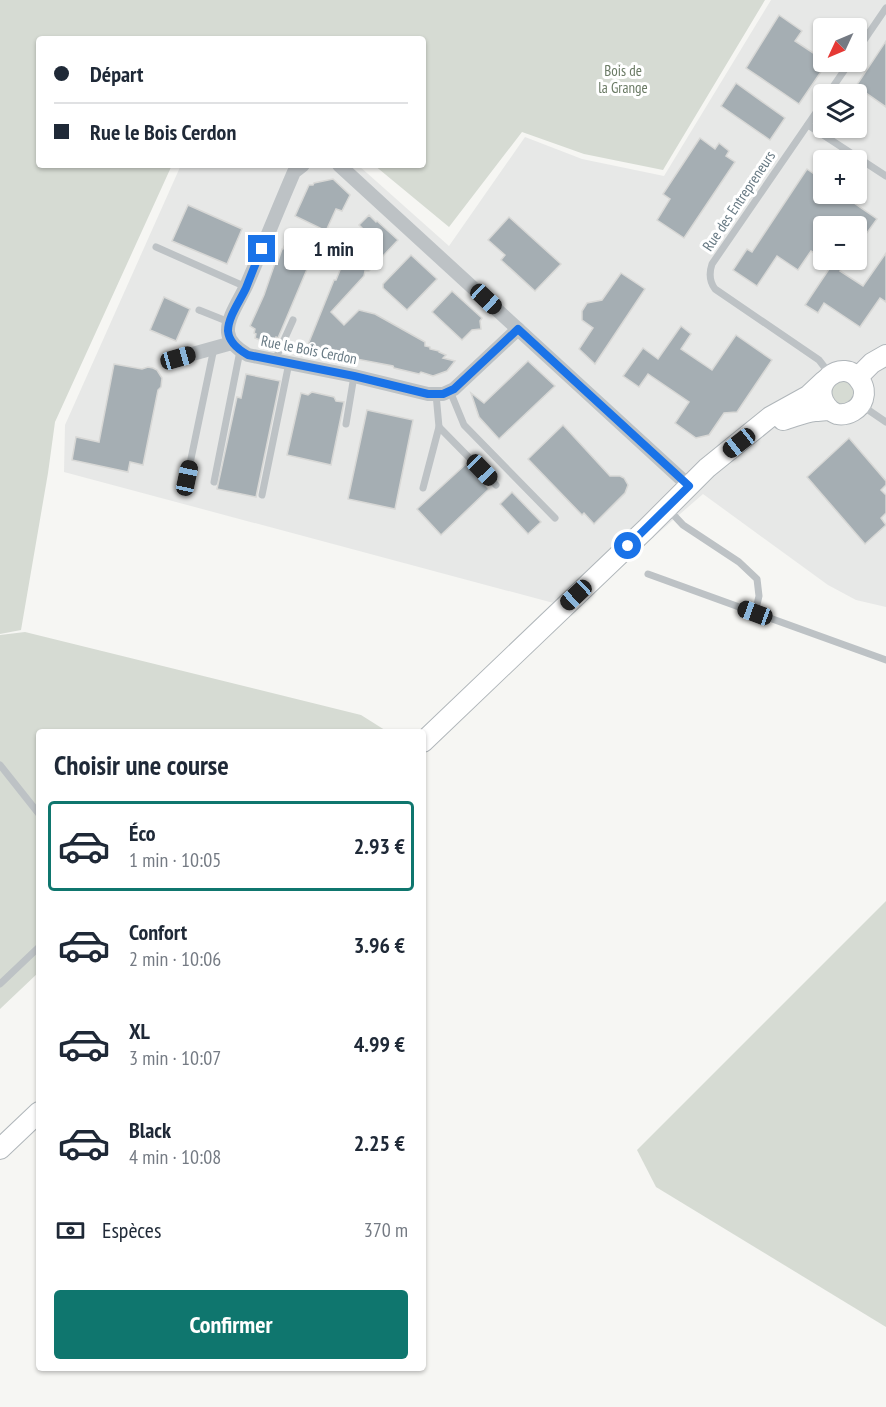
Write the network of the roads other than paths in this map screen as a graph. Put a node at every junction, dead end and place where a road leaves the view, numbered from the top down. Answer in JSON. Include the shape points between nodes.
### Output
{"nodes":[{"id":1,"x":886,"y":8,"type":"edge"},
{"id":2,"x":867,"y":36,"type":"edge"},
{"id":3,"x":813,"y":117,"type":"edge"},
{"id":4,"x":808,"y":124,"type":"junction"},
{"id":5,"x":299,"y":168,"type":"edge"},
{"id":6,"x":342,"y":168,"type":"edge"},
{"id":7,"x":886,"y":176,"type":"edge"},
{"id":8,"x":156,"y":247,"type":"dead end"},
{"id":9,"x":246,"y":287,"type":"junction"},
{"id":10,"x":199,"y":310,"type":"dead end"},
{"id":11,"x":293,"y":320,"type":"dead end"},
{"id":12,"x":229,"y":322,"type":"junction"},
{"id":13,"x":518,"y":329,"type":"junction"},
{"id":14,"x":236,"y":347,"type":"junction"},
{"id":15,"x":214,"y":348,"type":"junction"},
{"id":16,"x":886,"y":355,"type":"edge"},
{"id":17,"x":178,"y":358,"type":"dead end"},
{"id":18,"x":282,"y":362,"type":"junction"},
{"id":19,"x":354,"y":376,"type":"junction"},
{"id":20,"x":858,"y":377,"type":"junction"},
{"id":21,"x":828,"y":378,"type":"junction"},
{"id":22,"x":443,"y":393,"type":"junction"},
{"id":23,"x":861,"y":405,"type":"junction"},
{"id":24,"x":830,"y":410,"type":"junction"},
{"id":25,"x":886,"y":422,"type":"edge"},
{"id":26,"x":346,"y":424,"type":"dead end"},
{"id":27,"x":439,"y":427,"type":"junction"},
{"id":28,"x":755,"y":430,"type":"junction"},
{"id":29,"x":187,"y":478,"type":"dead end"},
{"id":30,"x":214,"y":482,"type":"dead end"},
{"id":31,"x":496,"y":485,"type":"dead end"},
{"id":32,"x":689,"y":486,"type":"junction"},
{"id":33,"x":423,"y":488,"type":"dead end"},
{"id":34,"x":262,"y":495,"type":"dead end"},
{"id":35,"x":667,"y":508,"type":"junction"},
{"id":36,"x":555,"y":518,"type":"dead end"},
{"id":37,"x":648,"y":574,"type":"dead end"},
{"id":38,"x":755,"y":613,"type":"junction"},
{"id":39,"x":886,"y":660,"type":"edge"},
{"id":40,"x":426,"y":739,"type":"edge"},
{"id":41,"x":0,"y":765,"type":"edge"},
{"id":42,"x":36,"y":810,"type":"edge"},
{"id":43,"x":36,"y":950,"type":"edge"},
{"id":44,"x":0,"y":984,"type":"edge"},
{"id":45,"x":36,"y":1115,"type":"edge"},
{"id":46,"x":0,"y":1149,"type":"edge"}],
"edges":[{"from":1,"to":2,"type":"lane"},
{"from":3,"to":4,"type":"lane","name":"Rue des Entrepreneurs"},
{"from":4,"to":7,"type":"lane"},
{"from":4,"to":21,"type":"lane","name":"Rue des Entrepreneurs","via":[[712,264],[710,277],[715,289],[819,360]]},
{"from":5,"to":9,"type":"street","via":[[294,172]]},
{"from":6,"to":13,"type":"street"},
{"from":8,"to":9,"type":"lane"},
{"from":9,"to":12,"type":"street"},
{"from":10,"to":12,"type":"lane"},
{"from":11,"to":18,"type":"lane"},
{"from":12,"to":14,"type":"street","via":[[228,333]]},
{"from":13,"to":22,"type":"street","via":[[454,389]]},
{"from":13,"to":32,"type":"street"},
{"from":14,"to":15,"type":"street"},
{"from":14,"to":18,"type":"street","name":"Rue le Bois Cerdon","via":[[248,355]]},
{"from":14,"to":30,"type":"lane"},
{"from":15,"to":17,"type":"street"},
{"from":15,"to":29,"type":"lane"},
{"from":16,"to":20,"type":"main road"},
{"from":18,"to":19,"type":"street","name":"Rue le Bois Cerdon"},
{"from":18,"to":34,"type":"lane"},
{"from":19,"to":22,"type":"street","name":"Rue le Bois Cerdon","via":[[428,394]]},
{"from":19,"to":26,"type":"lane"},
{"from":20,"to":21,"type":"main road","via":[[845,371]]},
{"from":20,"to":23,"type":"main road","via":[[864,390]]},
{"from":21,"to":24,"type":"main road","via":[[821,390]]},
{"from":21,"to":28,"type":"main road","via":[[808,396]]},
{"from":22,"to":27,"type":"lane"},
{"from":22,"to":36,"type":"lane","via":[[464,425]]},
{"from":23,"to":24,"type":"main road","via":[[843,414]]},
{"from":23,"to":25,"type":"lane"},
{"from":24,"to":28,"type":"main road","via":[[806,412]]},
{"from":27,"to":31,"type":"lane"},
{"from":27,"to":33,"type":"lane"},
{"from":28,"to":32,"type":"main road"},
{"from":32,"to":35,"type":"main road"},
{"from":35,"to":38,"type":"lane","via":[[683,525],[739,562],[757,579]]},
{"from":35,"to":40,"type":"main road"},
{"from":37,"to":38,"type":"lane"},
{"from":38,"to":39,"type":"lane"},
{"from":41,"to":42,"type":"lane"},
{"from":43,"to":44,"type":"lane"},
{"from":45,"to":46,"type":"main road"}]}
